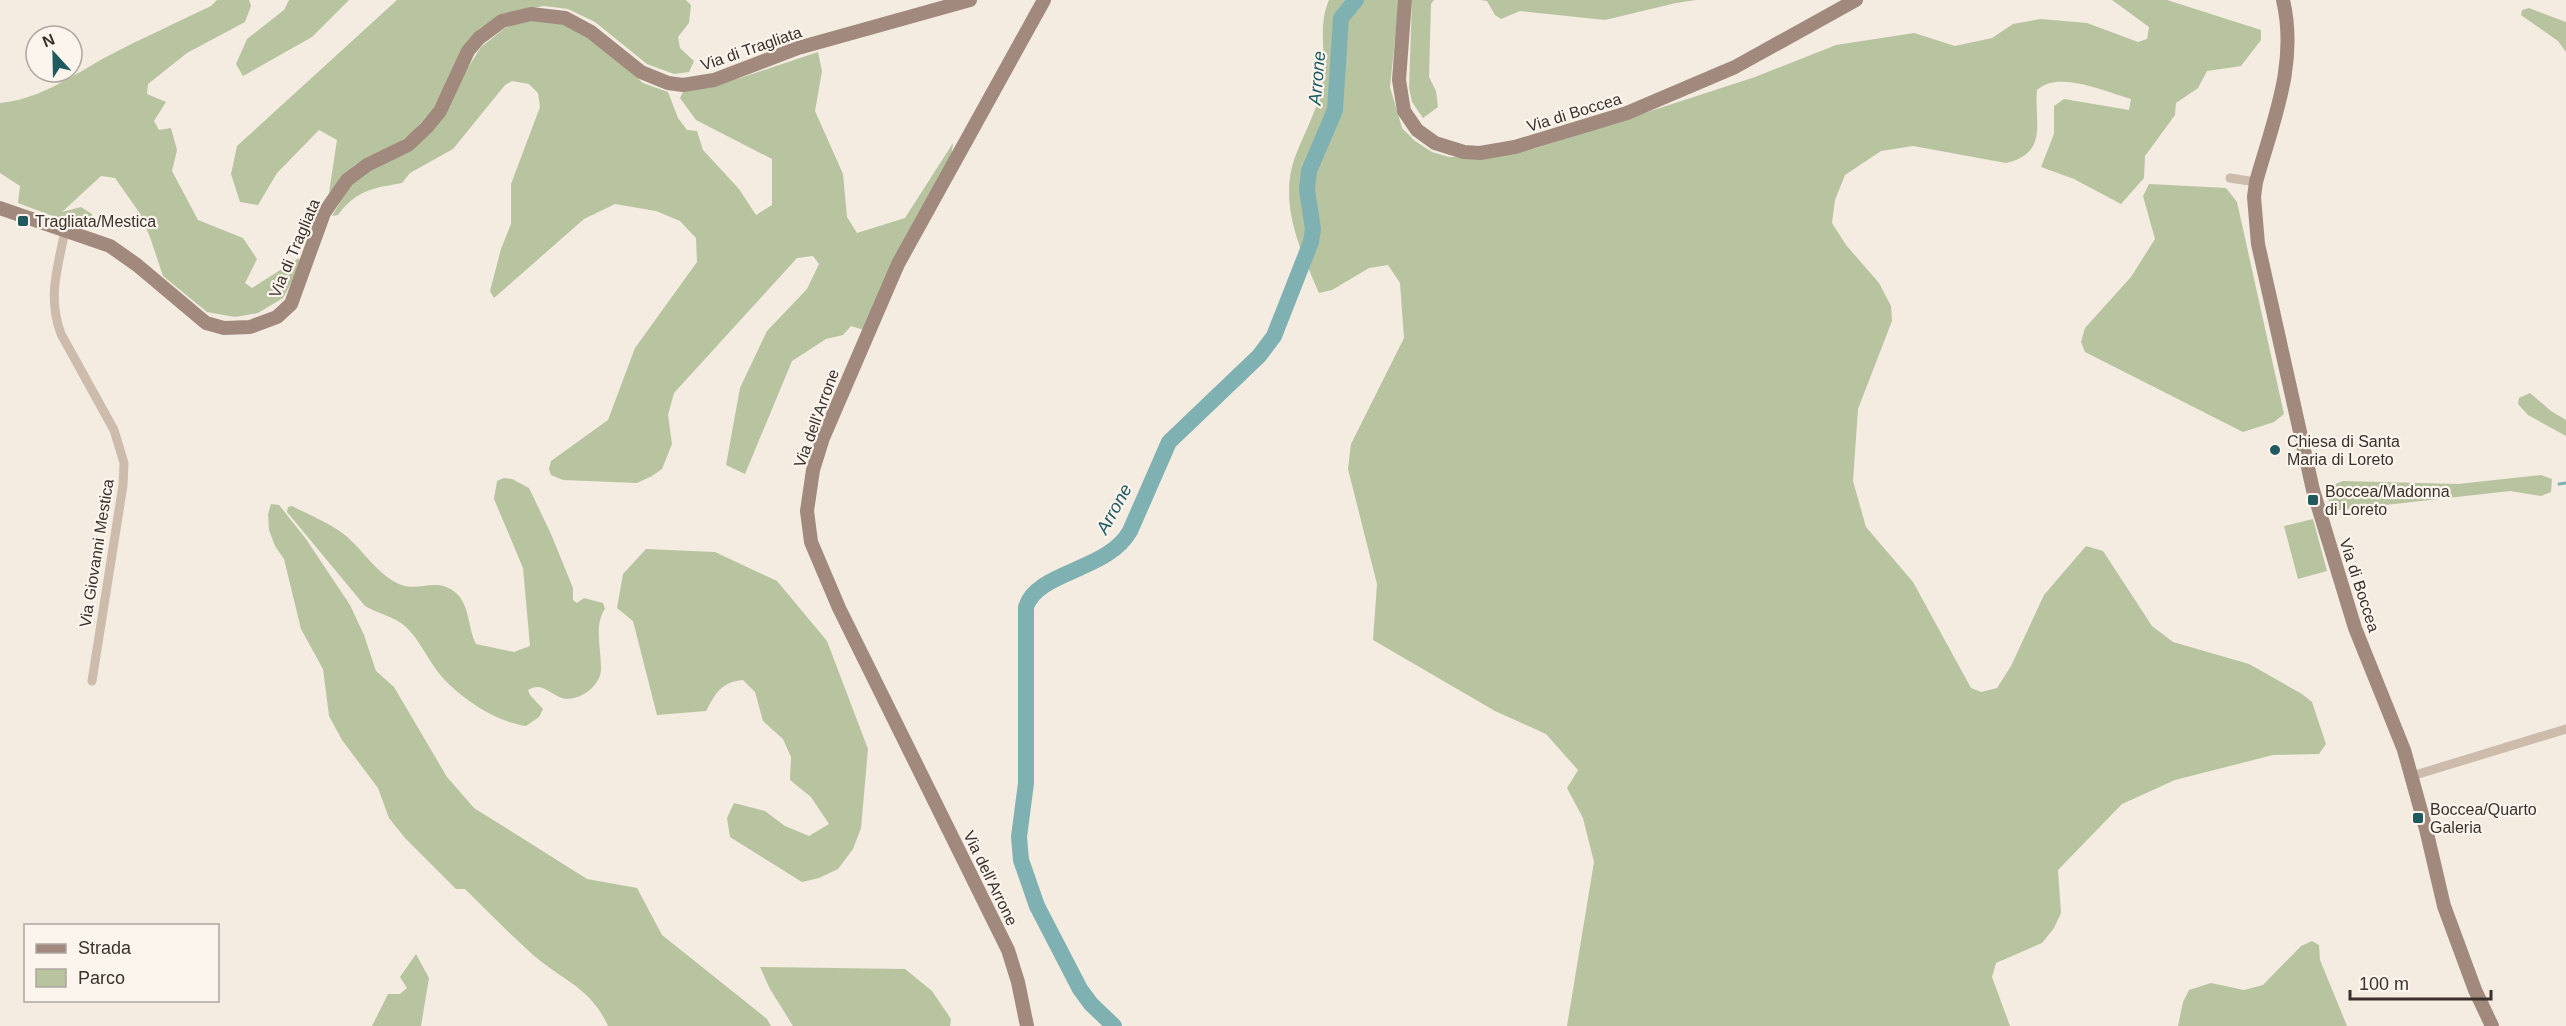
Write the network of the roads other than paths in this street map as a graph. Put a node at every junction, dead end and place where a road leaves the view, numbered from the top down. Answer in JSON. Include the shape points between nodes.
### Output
{"nodes":[{"id":1,"x":970,"y":0,"type":"edge"},
{"id":2,"x":1044,"y":0,"type":"edge"},
{"id":3,"x":1405,"y":0,"type":"edge"},
{"id":4,"x":1856,"y":0,"type":"edge"},
{"id":5,"x":2283,"y":0,"type":"edge"},
{"id":6,"x":2230,"y":178,"type":"dead end"},
{"id":7,"x":2256,"y":182,"type":"junction"},
{"id":8,"x":0,"y":208,"type":"edge"},
{"id":9,"x":64,"y":230,"type":"junction"},
{"id":10,"x":92,"y":681,"type":"dead end"},
{"id":11,"x":2566,"y":729,"type":"edge"},
{"id":12,"x":2412,"y":776,"type":"junction"},
{"id":13,"x":1027,"y":1026,"type":"edge"},
{"id":14,"x":2492,"y":1026,"type":"edge"}],
"edges":[{"from":1,"to":9,"type":"street","name":"Via di Tragliata","via":[[798,48],[721,78],[690,85],[668,83],[641,72],[591,32],[565,18],[531,14],[501,21],[468,51],[445,102],[427,127],[400,150],[356,172],[339,190],[315,234],[288,309],[249,327],[224,328],[206,323],[121,253]]},
{"from":2,"to":13,"type":"street","name":"Via dell'Arrone","via":[[901,257],[826,430],[813,470],[807,511],[811,542],[839,608],[1008,950]]},
{"from":3,"to":4,"type":"street","name":"Via di Boccea","via":[[1399,80],[1404,111],[1418,130],[1435,143],[1480,153],[1515,147],[1627,113],[1735,66]]},
{"from":5,"to":7,"type":"street","name":"Via di Boccea","via":[[2288,22],[2288,58],[2283,90]]},
{"from":6,"to":7,"type":"street"},
{"from":7,"to":12,"type":"street","name":"Via di Boccea","via":[[2258,244],[2313,490],[2355,628]]},
{"from":8,"to":9,"type":"street","name":"Via di Tragliata"},
{"from":9,"to":10,"type":"street","name":"Via Giovanni Mestica","via":[[52,304],[55,318],[114,430],[124,463]]},
{"from":11,"to":12,"type":"street"},
{"from":12,"to":14,"type":"street","name":"Via di Boccea","via":[[2444,906]]}]}
